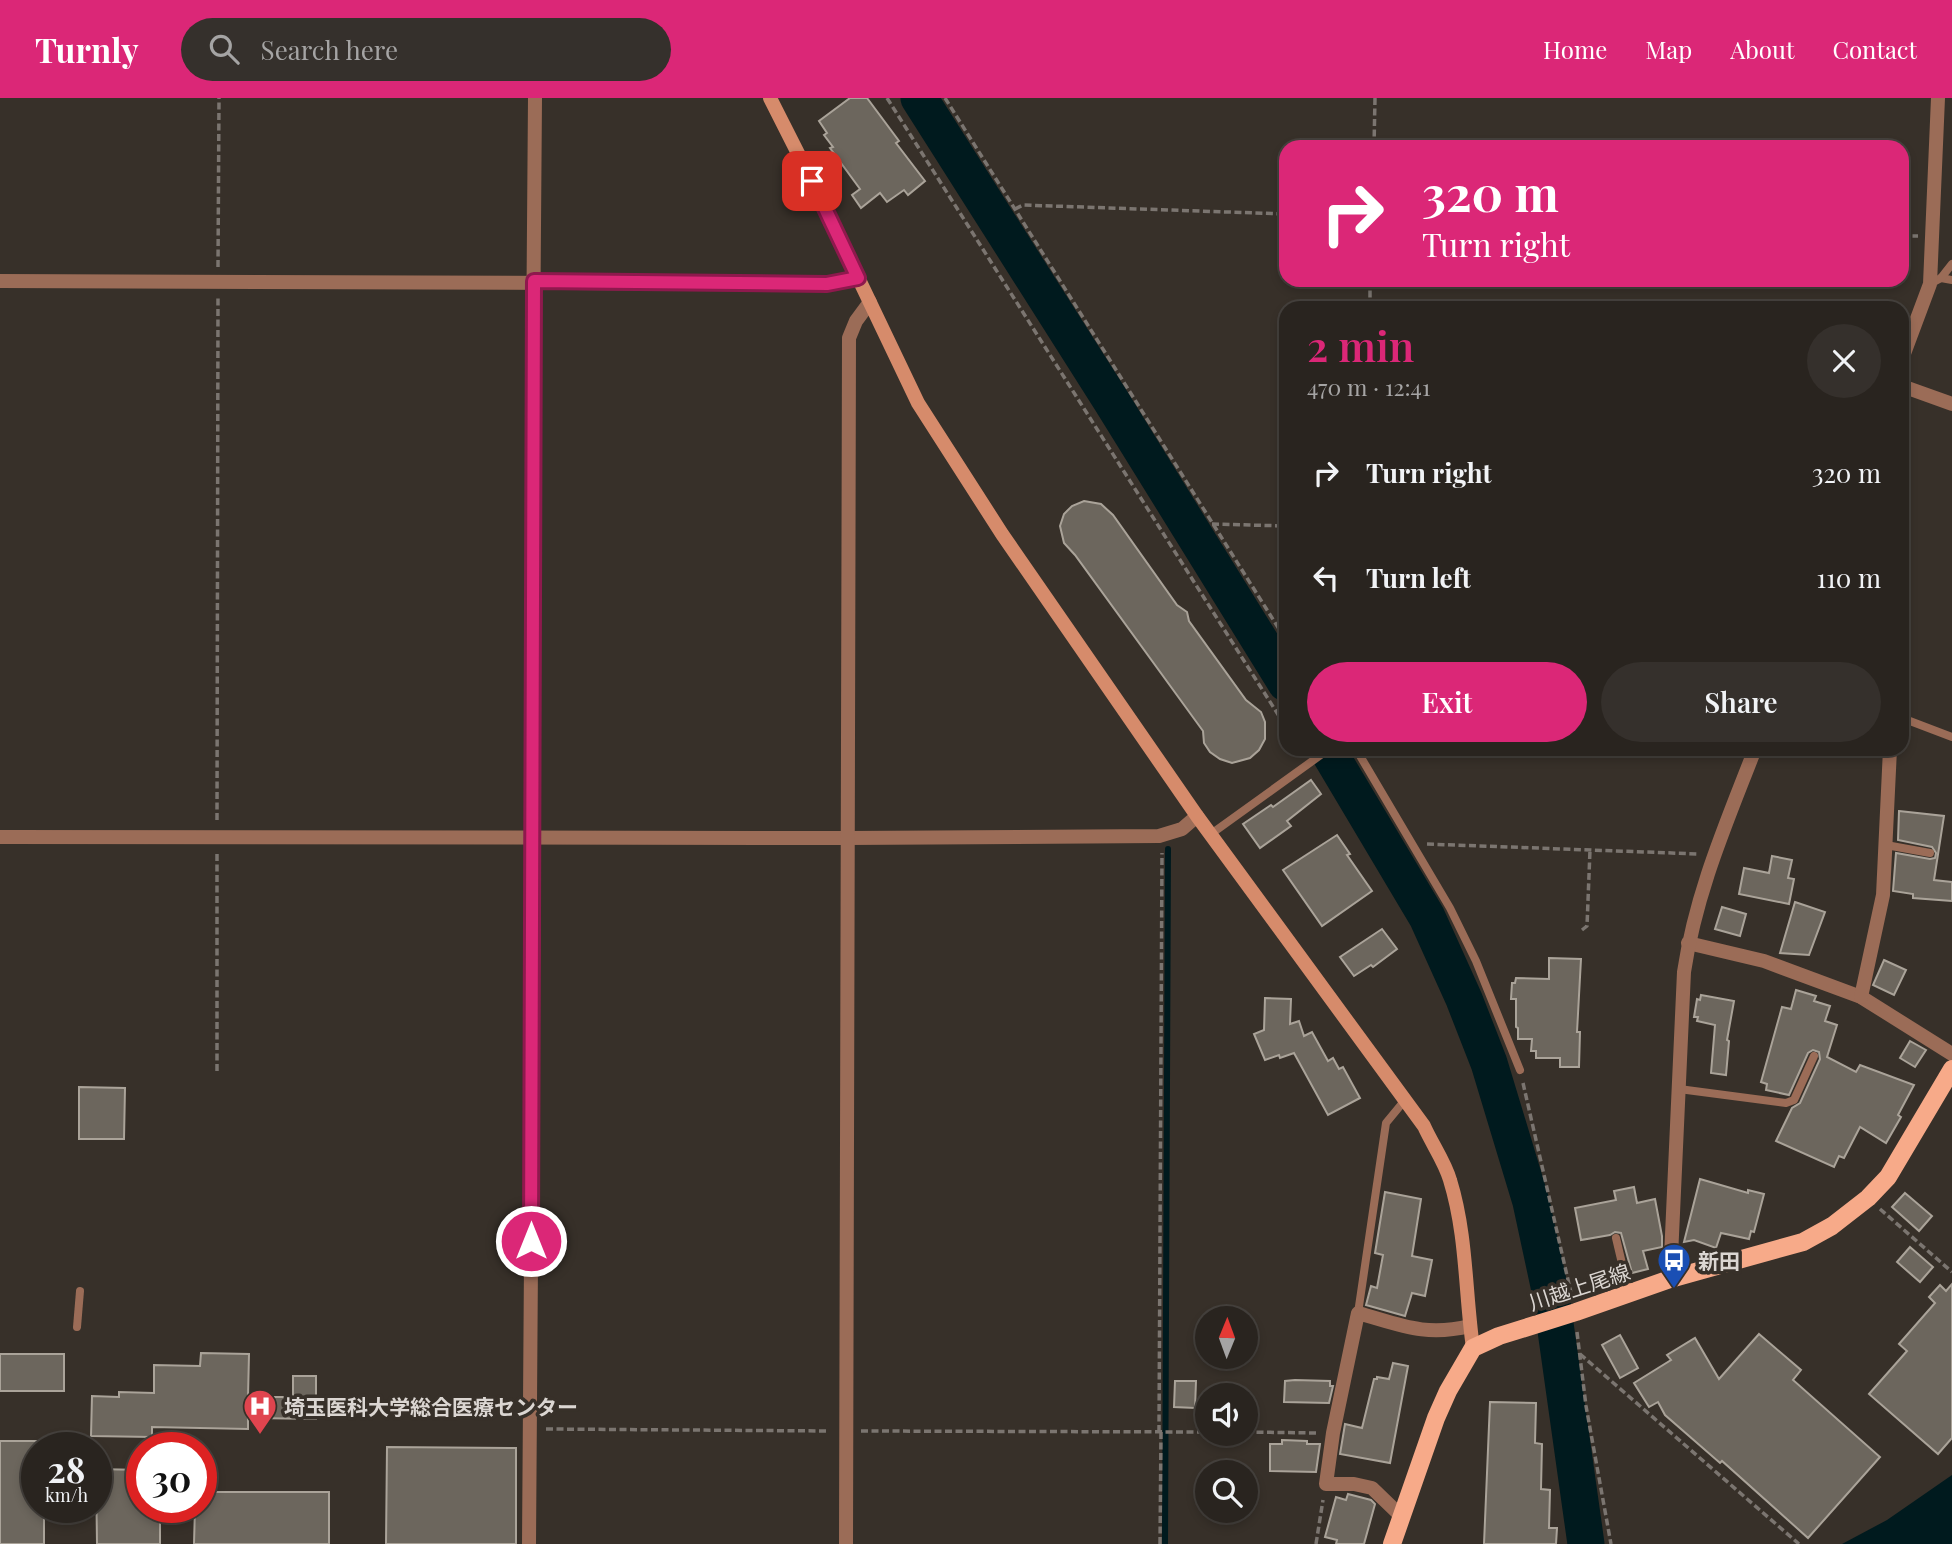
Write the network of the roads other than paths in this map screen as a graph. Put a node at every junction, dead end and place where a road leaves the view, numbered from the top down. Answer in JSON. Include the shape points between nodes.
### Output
{"nodes":[{"id":1,"x":535,"y":98,"type":"edge"},
{"id":2,"x":770,"y":98,"type":"edge"},
{"id":3,"x":1938,"y":98,"type":"edge"},
{"id":4,"x":1952,"y":264,"type":"edge"},
{"id":5,"x":858,"y":278,"type":"junction"},
{"id":6,"x":1952,"y":280,"type":"edge"},
{"id":7,"x":0,"y":281,"type":"edge"},
{"id":8,"x":534,"y":281,"type":"junction"},
{"id":9,"x":1936,"y":281,"type":"junction"},
{"id":10,"x":870,"y":302,"type":"junction"},
{"id":11,"x":1909,"y":343,"type":"edge"},
{"id":12,"x":1909,"y":389,"type":"edge"},
{"id":13,"x":1952,"y":404,"type":"edge"},
{"id":14,"x":1909,"y":721,"type":"edge"},
{"id":15,"x":1952,"y":737,"type":"edge"},
{"id":16,"x":1318,"y":756,"type":"edge"},
{"id":17,"x":1360,"y":756,"type":"edge"},
{"id":18,"x":1752,"y":756,"type":"edge"},
{"id":19,"x":1889,"y":756,"type":"edge"},
{"id":20,"x":1197,"y":816,"type":"junction"},
{"id":21,"x":1211,"y":834,"type":"junction"},
{"id":22,"x":0,"y":837,"type":"edge"},
{"id":23,"x":534,"y":838,"type":"junction"},
{"id":24,"x":848,"y":838,"type":"junction"},
{"id":25,"x":1886,"y":845,"type":"junction"},
{"id":26,"x":1930,"y":853,"type":"dead end"},
{"id":27,"x":1688,"y":943,"type":"junction"},
{"id":28,"x":1861,"y":997,"type":"junction"},
{"id":29,"x":1952,"y":1054,"type":"edge"},
{"id":30,"x":1814,"y":1056,"type":"dead end"},
{"id":31,"x":1952,"y":1069,"type":"edge"},
{"id":32,"x":1520,"y":1070,"type":"road end"},
{"id":33,"x":1679,"y":1089,"type":"junction"},
{"id":34,"x":1405,"y":1100,"type":"junction"},
{"id":35,"x":1616,"y":1238,"type":"dead end"},
{"id":36,"x":1670,"y":1279,"type":"junction"},
{"id":37,"x":80,"y":1291,"type":"dead end"},
{"id":38,"x":1629,"y":1294,"type":"junction"},
{"id":39,"x":1358,"y":1313,"type":"junction"},
{"id":40,"x":1470,"y":1326,"type":"junction"},
{"id":41,"x":77,"y":1327,"type":"dead end"},
{"id":42,"x":1473,"y":1348,"type":"junction"},
{"id":43,"x":1401,"y":1516,"type":"junction"},
{"id":44,"x":529,"y":1544,"type":"edge"},
{"id":45,"x":846,"y":1544,"type":"edge"},
{"id":46,"x":1392,"y":1544,"type":"edge"}],
"edges":[{"from":1,"to":8,"type":"street"},
{"from":2,"to":5,"type":"street"},
{"from":3,"to":9,"type":"street"},
{"from":4,"to":9,"type":"lane"},
{"from":5,"to":8,"type":"street","via":[[827,284]]},
{"from":5,"to":10,"type":"street"},
{"from":6,"to":9,"type":"lane"},
{"from":7,"to":8,"type":"street"},
{"from":8,"to":23,"type":"street"},
{"from":9,"to":11,"type":"street"},
{"from":10,"to":20,"type":"street","via":[[918,403],[1002,534]]},
{"from":10,"to":24,"type":"street","via":[[849,338]]},
{"from":12,"to":13,"type":"street"},
{"from":14,"to":15,"type":"lane"},
{"from":16,"to":21,"type":"lane"},
{"from":17,"to":32,"type":"lane","via":[[1476,961]]},
{"from":18,"to":27,"type":"street","via":[[1699,898]]},
{"from":19,"to":25,"type":"street"},
{"from":20,"to":21,"type":"street"},
{"from":20,"to":24,"type":"street","via":[[1182,829],[1159,836]]},
{"from":21,"to":34,"type":"street"},
{"from":22,"to":23,"type":"street"},
{"from":23,"to":24,"type":"street"},
{"from":23,"to":44,"type":"street"},
{"from":24,"to":45,"type":"street"},
{"from":25,"to":26,"type":"lane"},
{"from":25,"to":28,"type":"street","via":[[1883,895]]},
{"from":27,"to":28,"type":"street","via":[[1764,961]]},
{"from":27,"to":33,"type":"street"},
{"from":28,"to":29,"type":"street"},
{"from":30,"to":33,"type":"lane","via":[[1794,1100],[1786,1103]]},
{"from":31,"to":36,"type":"main road","name":"川越上尾線","via":[[1888,1177],[1832,1226],[1803,1242]]},
{"from":33,"to":36,"type":"street"},
{"from":34,"to":39,"type":"lane","via":[[1386,1123]]},
{"from":34,"to":40,"type":"street","via":[[1450,1178],[1465,1250]]},
{"from":35,"to":38,"type":"lane"},
{"from":36,"to":38,"type":"main road","name":"川越上尾線"},
{"from":37,"to":41,"type":"lane"},
{"from":38,"to":42,"type":"main road","name":"川越上尾線"},
{"from":39,"to":40,"type":"street","via":[[1423,1331],[1447,1332]]},
{"from":39,"to":43,"type":"street","via":[[1326,1484],[1372,1488]]},
{"from":40,"to":42,"type":"street"},
{"from":42,"to":43,"type":"main road","via":[[1448,1391]]},
{"from":43,"to":46,"type":"main road"}]}
